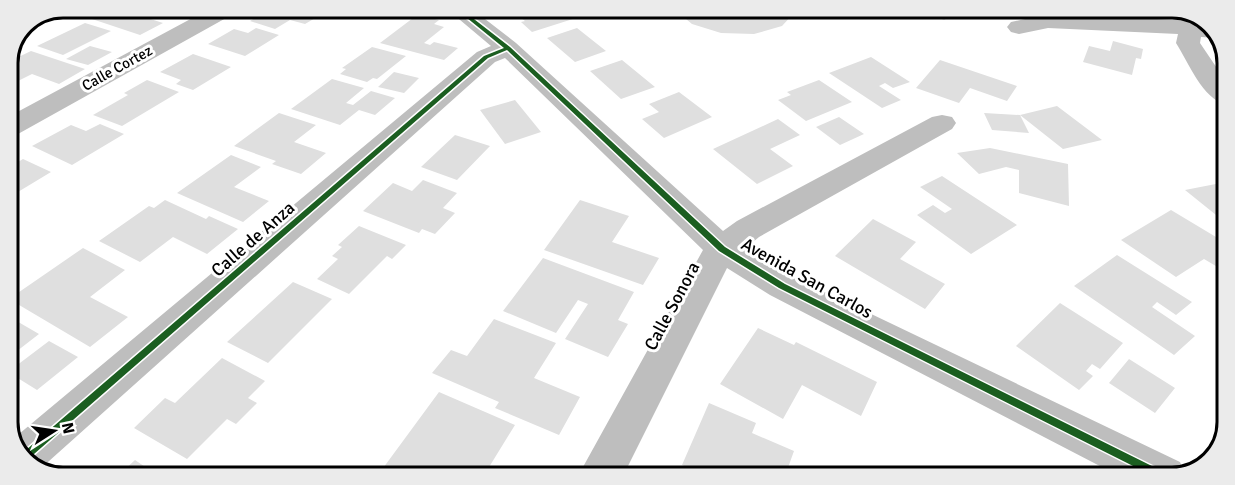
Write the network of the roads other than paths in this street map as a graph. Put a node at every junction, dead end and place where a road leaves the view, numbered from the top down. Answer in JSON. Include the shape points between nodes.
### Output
{"nodes":[{"id":1,"x":208,"y":18,"type":"edge"},
{"id":2,"x":470,"y":18,"type":"edge"},
{"id":3,"x":1187,"y":20,"type":"edge"},
{"id":4,"x":1189,"y":21,"type":"edge"},
{"id":5,"x":1019,"y":27,"type":"dead end"},
{"id":6,"x":508,"y":48,"type":"junction"},
{"id":7,"x":1217,"y":88,"type":"edge"},
{"id":8,"x":18,"y":117,"type":"edge"},
{"id":9,"x":942,"y":123,"type":"dead end"},
{"id":10,"x":722,"y":249,"type":"junction"},
{"id":11,"x":29,"y":452,"type":"edge"},
{"id":12,"x":605,"y":467,"type":"edge"},
{"id":13,"x":1144,"y":467,"type":"edge"}],
"edges":[{"from":1,"to":8,"type":"street","name":"Calle Cortez"},
{"from":2,"to":6,"type":"street","name":"Avenida San Carlos"},
{"from":3,"to":5,"type":"street","via":[[1162,25],[1048,21]]},
{"from":4,"to":7,"type":"street","via":[[1188,43]]},
{"from":6,"to":10,"type":"street","name":"Avenida San Carlos"},
{"from":6,"to":11,"type":"street","name":"Calle de Anza","via":[[486,57]]},
{"from":9,"to":10,"type":"street","name":"Calle Sonora","via":[[748,229]]},
{"from":10,"to":12,"type":"street","name":"Calle Sonora"},
{"from":10,"to":13,"type":"street","name":"Avenida San Carlos","via":[[782,286]]}]}
